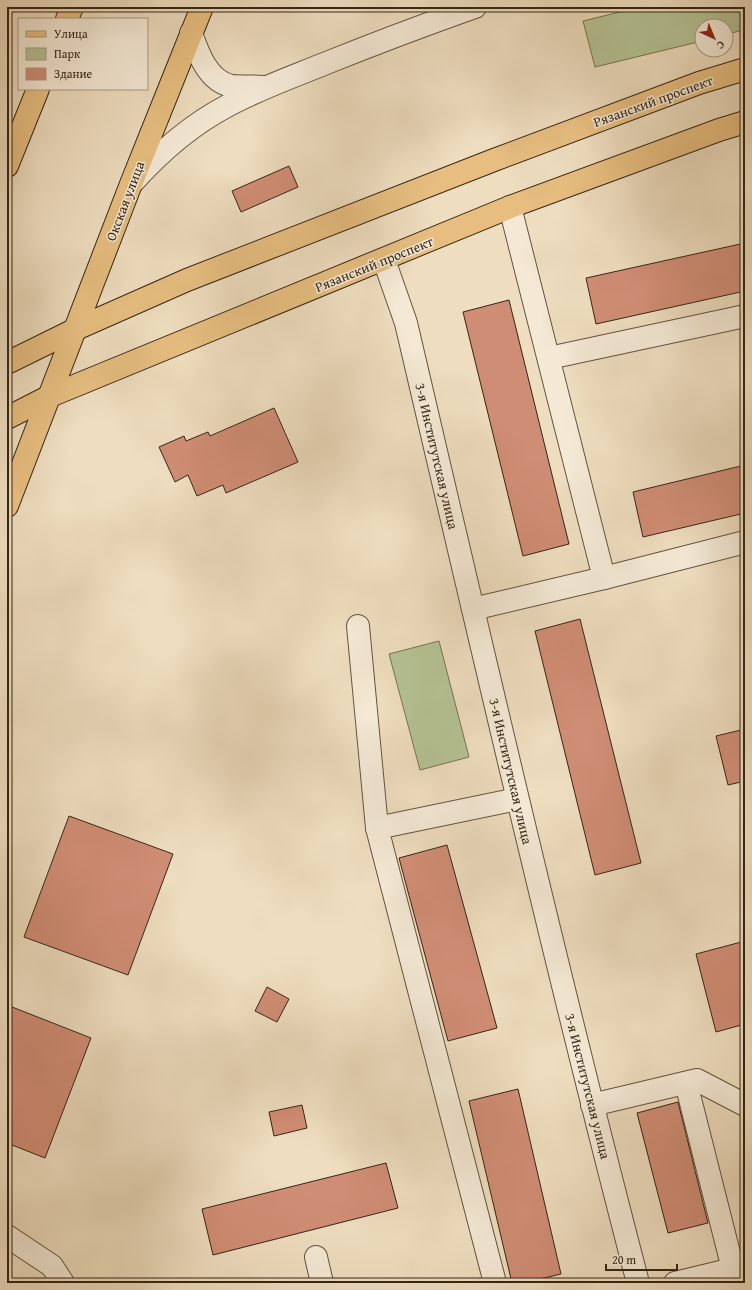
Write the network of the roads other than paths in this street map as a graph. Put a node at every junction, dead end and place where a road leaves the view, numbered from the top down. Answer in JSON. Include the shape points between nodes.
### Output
{"nodes":[{"id":1,"x":65,"y":7,"type":"edge"},
{"id":2,"x":72,"y":7,"type":"edge"},
{"id":3,"x":202,"y":7,"type":"edge"},
{"id":4,"x":475,"y":7,"type":"edge"},
{"id":5,"x":65,"y":18,"type":"edge"},
{"id":6,"x":66,"y":18,"type":"edge"},
{"id":7,"x":193,"y":23,"type":"edge"},
{"id":8,"x":745,"y":69,"type":"edge"},
{"id":9,"x":269,"y":87,"type":"junction"},
{"id":10,"x":38,"y":90,"type":"edge"},
{"id":11,"x":745,"y":122,"type":"edge"},
{"id":12,"x":7,"y":166,"type":"edge"},
{"id":13,"x":131,"y":184,"type":"junction"},
{"id":14,"x":510,"y":207,"type":"junction"},
{"id":15,"x":384,"y":260,"type":"junction"},
{"id":16,"x":745,"y":316,"type":"edge"},
{"id":17,"x":76,"y":330,"type":"junction"},
{"id":18,"x":549,"y":358,"type":"junction"},
{"id":19,"x":7,"y":363,"type":"edge"},
{"id":20,"x":50,"y":396,"type":"junction"},
{"id":21,"x":7,"y":418,"type":"edge"},
{"id":22,"x":7,"y":506,"type":"edge"},
{"id":23,"x":745,"y":542,"type":"edge"},
{"id":24,"x":604,"y":578,"type":"junction"},
{"id":25,"x":473,"y":608,"type":"junction"},
{"id":26,"x":358,"y":626,"type":"dead end"},
{"id":27,"x":517,"y":799,"type":"junction"},
{"id":28,"x":377,"y":828,"type":"junction"},
{"id":29,"x":686,"y":1082,"type":"junction"},
{"id":30,"x":592,"y":1105,"type":"junction"},
{"id":31,"x":745,"y":1105,"type":"edge"},
{"id":32,"x":7,"y":1236,"type":"edge"},
{"id":33,"x":316,"y":1257,"type":"dead end"},
{"id":34,"x":739,"y":1268,"type":"edge"},
{"id":35,"x":63,"y":1283,"type":"edge"},
{"id":36,"x":322,"y":1283,"type":"edge"},
{"id":37,"x":495,"y":1283,"type":"edge"},
{"id":38,"x":638,"y":1283,"type":"edge"},
{"id":39,"x":675,"y":1283,"type":"edge"}],
"edges":[{"from":1,"to":5,"type":"street"},
{"from":2,"to":6,"type":"main road"},
{"from":3,"to":7,"type":"main road","name":"Окская улица"},
{"from":4,"to":9,"type":"street","via":[[403,32]]},
{"from":7,"to":9,"type":"street","via":[[197,50],[210,73],[230,86]]},
{"from":7,"to":13,"type":"main road","name":"Окская улица"},
{"from":8,"to":17,"type":"main road","name":"Рязанский проспект","via":[[699,83],[418,189],[187,280]]},
{"from":9,"to":13,"type":"street","via":[[202,120],[152,160]]},
{"from":10,"to":12,"type":"main road"},
{"from":11,"to":14,"type":"main road","name":"Рязанский проспект"},
{"from":13,"to":17,"type":"main road","name":"Окская улица"},
{"from":14,"to":15,"type":"main road","name":"Рязанский проспект"},
{"from":14,"to":18,"type":"street"},
{"from":15,"to":20,"type":"main road","name":"Рязанский проспект"},
{"from":15,"to":25,"type":"street","name":"3-я Институтская улица","via":[[406,323]]},
{"from":16,"to":18,"type":"street"},
{"from":17,"to":19,"type":"main road","name":"Рязанский проспект"},
{"from":17,"to":20,"type":"main road","name":"Окская улица"},
{"from":18,"to":24,"type":"street"},
{"from":20,"to":21,"type":"main road","name":"Рязанский проспект"},
{"from":20,"to":22,"type":"main road","name":"Окская улица"},
{"from":23,"to":24,"type":"street"},
{"from":24,"to":25,"type":"street"},
{"from":25,"to":27,"type":"street","name":"3-я Институтская улица"},
{"from":26,"to":28,"type":"street"},
{"from":27,"to":28,"type":"street"},
{"from":27,"to":30,"type":"street","name":"3-я Институтская улица"},
{"from":28,"to":37,"type":"street"},
{"from":29,"to":30,"type":"street"},
{"from":29,"to":31,"type":"street","via":[[697,1080]]},
{"from":29,"to":34,"type":"street"},
{"from":30,"to":38,"type":"street","name":"3-я Институтская улица"},
{"from":32,"to":35,"type":"street","via":[[52,1266]]},
{"from":33,"to":36,"type":"street"},
{"from":34,"to":39,"type":"street"}]}
